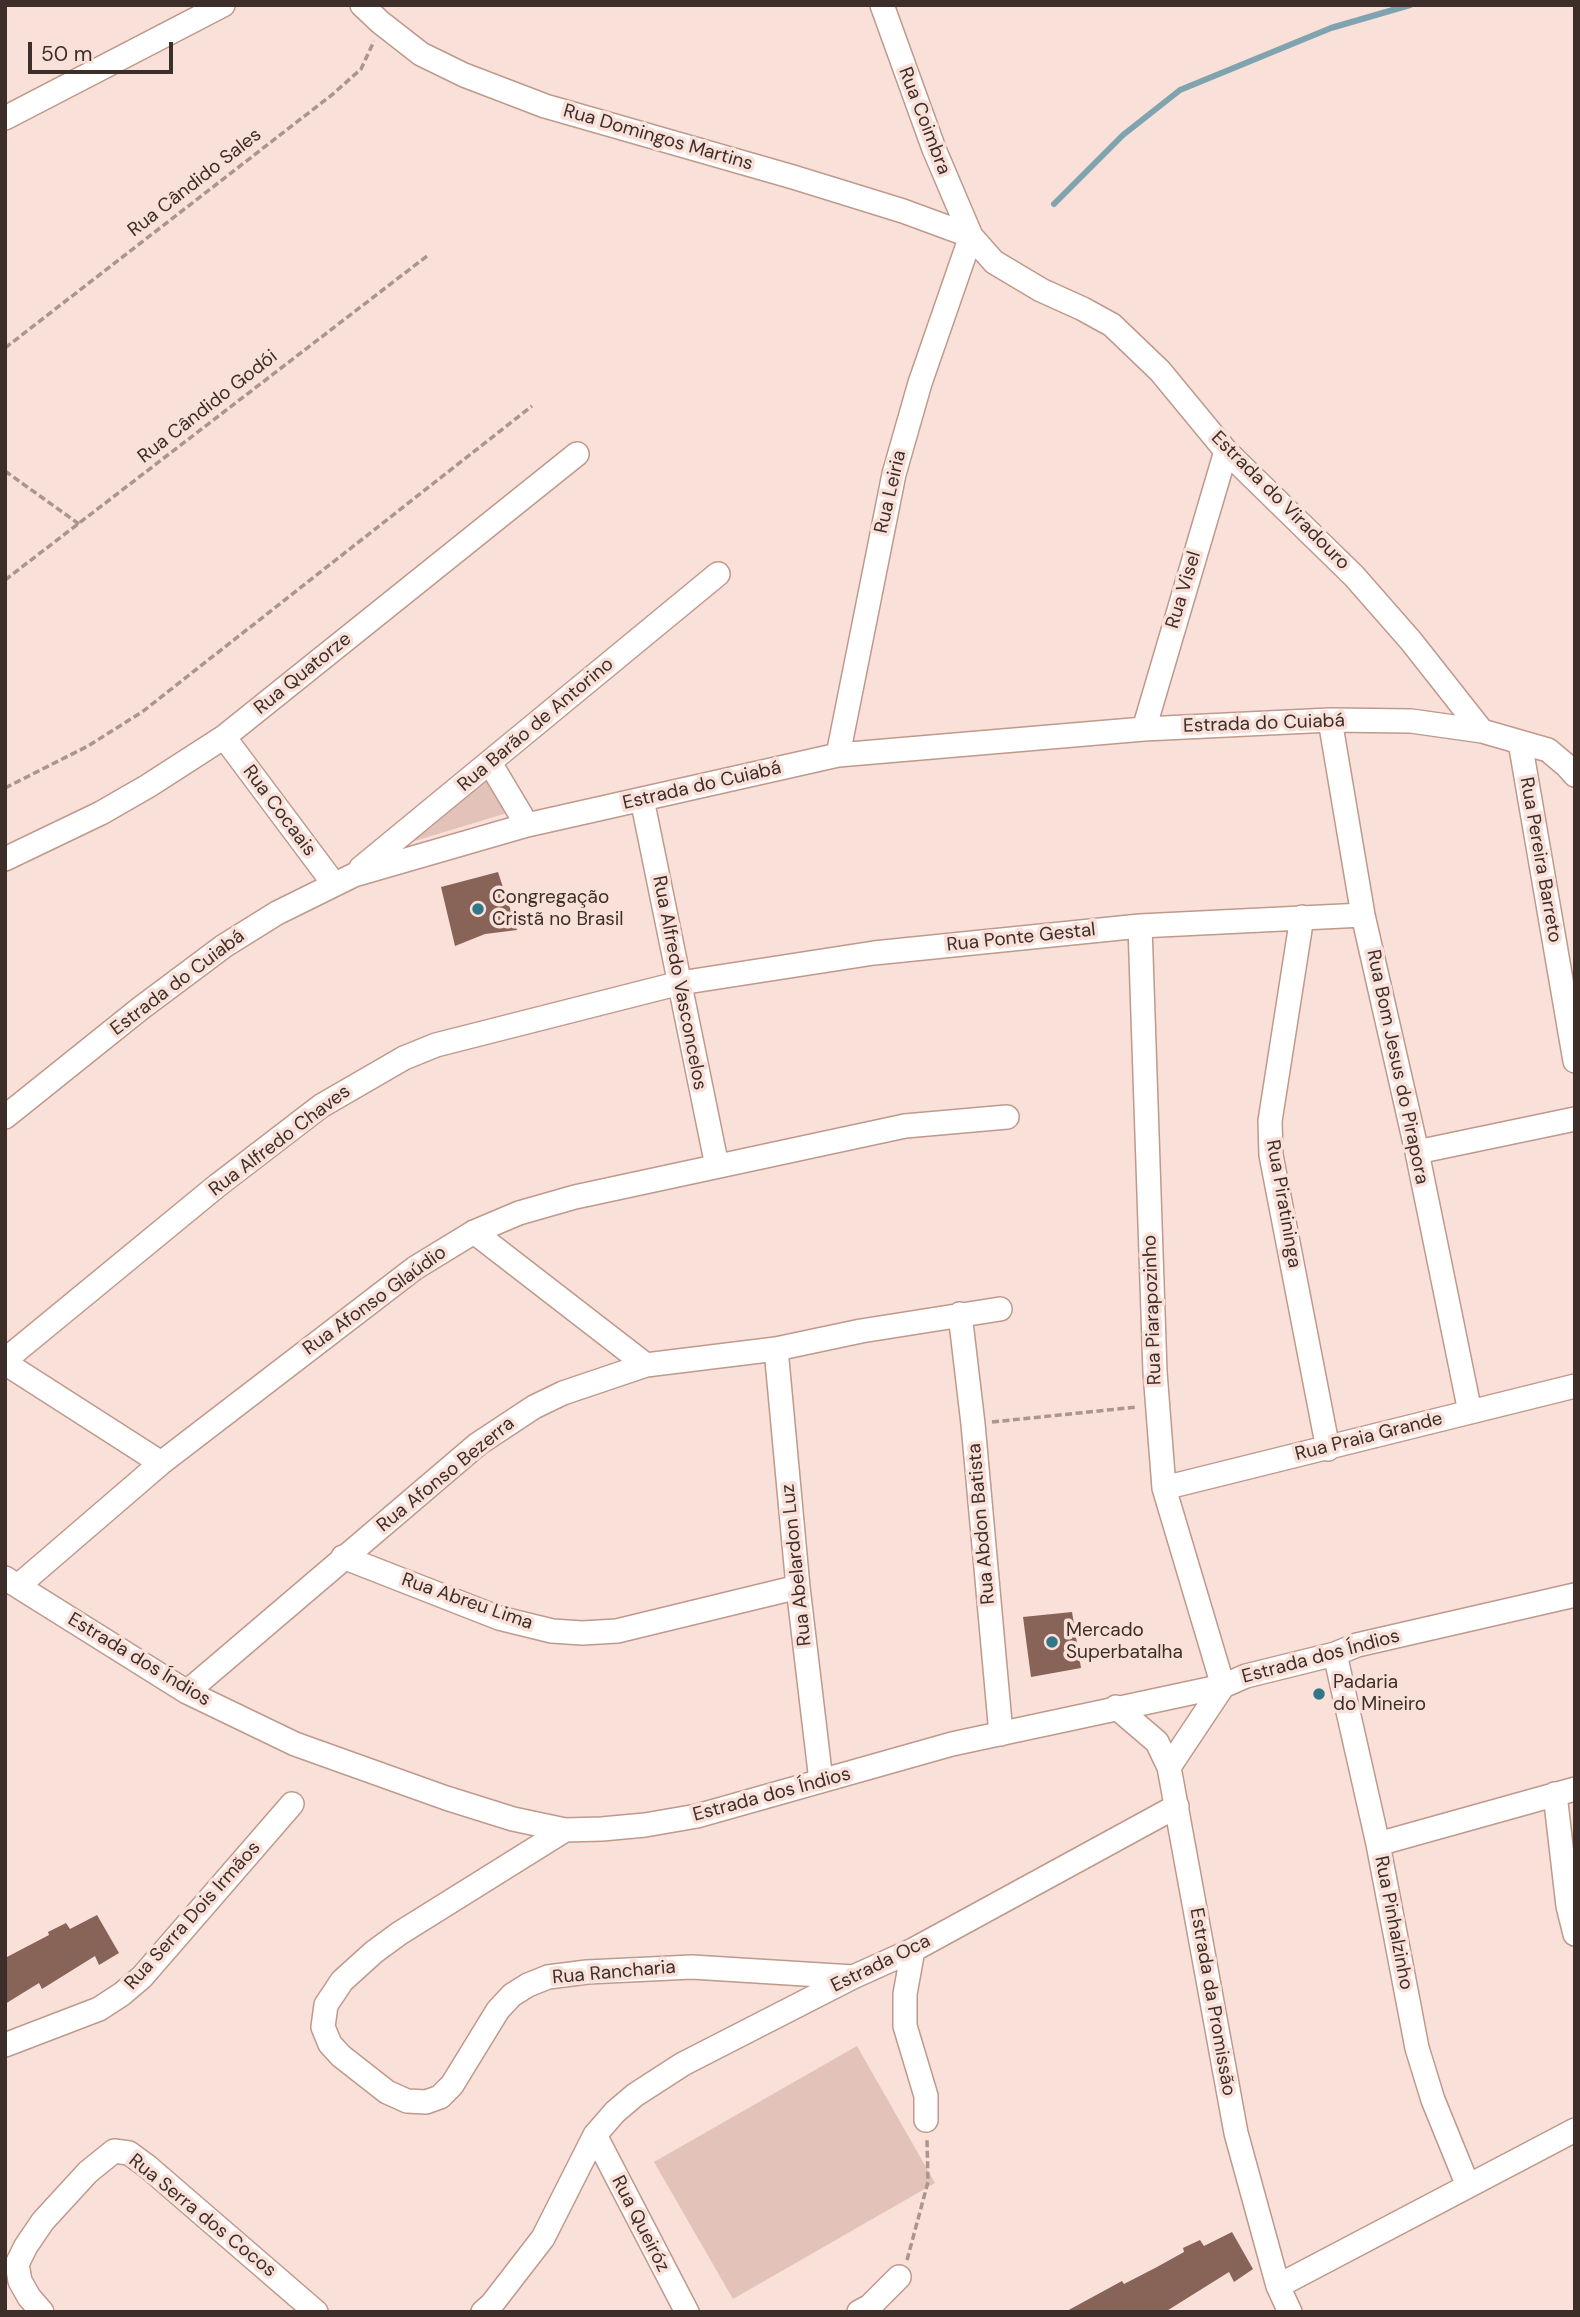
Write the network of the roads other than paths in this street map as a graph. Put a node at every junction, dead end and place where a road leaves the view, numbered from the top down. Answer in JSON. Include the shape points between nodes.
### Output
{"nodes":[{"id":1,"x":223,"y":5,"type":"edge"},
{"id":2,"x":362,"y":5,"type":"edge"},
{"id":3,"x":882,"y":5,"type":"edge"},
{"id":4,"x":5,"y":118,"type":"edge"},
{"id":5,"x":971,"y":236,"type":"junction"},
{"id":6,"x":1226,"y":451,"type":"junction"},
{"id":7,"x":577,"y":454,"type":"dead end"},
{"id":8,"x":718,"y":574,"type":"dead end"},
{"id":9,"x":1330,"y":720,"type":"junction"},
{"id":10,"x":1143,"y":729,"type":"junction"},
{"id":11,"x":1482,"y":731,"type":"junction"},
{"id":12,"x":224,"y":737,"type":"junction"},
{"id":13,"x":1520,"y":743,"type":"junction"},
{"id":14,"x":838,"y":755,"type":"junction"},
{"id":15,"x":490,"y":764,"type":"junction"},
{"id":16,"x":1575,"y":775,"type":"edge"},
{"id":17,"x":642,"y":799,"type":"junction"},
{"id":18,"x":527,"y":825,"type":"junction"},
{"id":19,"x":5,"y":859,"type":"edge"},
{"id":20,"x":344,"y":879,"type":"junction"},
{"id":21,"x":1363,"y":915,"type":"junction"},
{"id":22,"x":1302,"y":917,"type":"junction"},
{"id":23,"x":1140,"y":926,"type":"junction"},
{"id":24,"x":680,"y":983,"type":"junction"},
{"id":25,"x":1575,"y":1061,"type":"edge"},
{"id":26,"x":1007,"y":1116,"type":"dead end"},
{"id":27,"x":5,"y":1118,"type":"edge"},
{"id":28,"x":1575,"y":1119,"type":"edge"},
{"id":29,"x":1416,"y":1152,"type":"junction"},
{"id":30,"x":717,"y":1166,"type":"junction"},
{"id":31,"x":474,"y":1232,"type":"junction"},
{"id":32,"x":1000,"y":1309,"type":"dead end"},
{"id":33,"x":960,"y":1314,"type":"junction"},
{"id":34,"x":776,"y":1349,"type":"junction"},
{"id":35,"x":5,"y":1362,"type":"edge"},
{"id":36,"x":646,"y":1365,"type":"junction"},
{"id":37,"x":1575,"y":1385,"type":"edge"},
{"id":38,"x":1470,"y":1412,"type":"junction"},
{"id":39,"x":1328,"y":1449,"type":"junction"},
{"id":40,"x":161,"y":1464,"type":"junction"},
{"id":41,"x":1164,"y":1488,"type":"junction"},
{"id":42,"x":343,"y":1557,"type":"junction"},
{"id":43,"x":12,"y":1582,"type":"edge"},
{"id":44,"x":798,"y":1587,"type":"junction"},
{"id":45,"x":1575,"y":1595,"type":"edge"},
{"id":46,"x":1335,"y":1654,"type":"junction"},
{"id":47,"x":1223,"y":1686,"type":"junction"},
{"id":48,"x":187,"y":1692,"type":"junction"},
{"id":49,"x":1116,"y":1707,"type":"junction"},
{"id":50,"x":1001,"y":1734,"type":"junction"},
{"id":51,"x":1169,"y":1767,"type":"junction"},
{"id":52,"x":821,"y":1781,"type":"junction"},
{"id":53,"x":1565,"y":1791,"type":"edge"},
{"id":54,"x":292,"y":1804,"type":"dead end"},
{"id":55,"x":1177,"y":1806,"type":"junction"},
{"id":56,"x":565,"y":1830,"type":"junction"},
{"id":57,"x":1378,"y":1844,"type":"junction"},
{"id":58,"x":1575,"y":1934,"type":"edge"},
{"id":59,"x":913,"y":1950,"type":"junction"},
{"id":60,"x":853,"y":1977,"type":"junction"},
{"id":61,"x":5,"y":2045,"type":"edge"},
{"id":62,"x":926,"y":2120,"type":"road end"},
{"id":63,"x":1575,"y":2130,"type":"edge"},
{"id":64,"x":595,"y":2135,"type":"junction"},
{"id":65,"x":1468,"y":2186,"type":"junction"},
{"id":66,"x":899,"y":2277,"type":"road end"},
{"id":67,"x":1278,"y":2286,"type":"junction"},
{"id":68,"x":42,"y":2312,"type":"edge"},
{"id":69,"x":316,"y":2312,"type":"edge"},
{"id":70,"x":483,"y":2312,"type":"edge"},
{"id":71,"x":687,"y":2312,"type":"edge"},
{"id":72,"x":859,"y":2312,"type":"edge"},
{"id":73,"x":1290,"y":2312,"type":"edge"}],
"edges":[{"from":1,"to":4,"type":"street"},
{"from":2,"to":5,"type":"street","name":"Rua Domingos Martins","via":[[421,54],[545,106],[793,177]]},
{"from":3,"to":5,"type":"street","name":"Rua Coimbra"},
{"from":5,"to":6,"type":"street","name":"Estrada do Viradouro","via":[[994,262],[1112,325],[1160,372]]},
{"from":5,"to":14,"type":"street","name":"Rua Leiria","via":[[894,474]]},
{"from":6,"to":10,"type":"street","name":"Rua Visel"},
{"from":6,"to":11,"type":"street","name":"Estrada do Viradouro","via":[[1354,576]]},
{"from":7,"to":12,"type":"street","name":"Rua Quatorze"},
{"from":8,"to":15,"type":"street","name":"Rua Barão de Antorino"},
{"from":9,"to":10,"type":"street","name":"Estrada do Cuiabá"},
{"from":9,"to":11,"type":"street","name":"Estrada do Cuiabá","via":[[1411,721]]},
{"from":9,"to":21,"type":"street","name":"Rua Bom Jesus do Pirapora"},
{"from":10,"to":14,"type":"street","name":"Estrada do Cuiabá"},
{"from":11,"to":13,"type":"street"},
{"from":12,"to":19,"type":"street","name":"Rua Quatorze","via":[[101,813]]},
{"from":12,"to":20,"type":"street","name":"Rua Cocaais"},
{"from":13,"to":16,"type":"street","via":[[1548,750]]},
{"from":13,"to":25,"type":"street","name":"Rua Pereira Barreto"},
{"from":14,"to":17,"type":"street","name":"Estrada do Cuiabá"},
{"from":15,"to":18,"type":"street"},
{"from":15,"to":20,"type":"street","name":"Rua Barão de Antorino"},
{"from":17,"to":18,"type":"street","name":"Estrada do Cuiabá"},
{"from":17,"to":24,"type":"street","name":"Rua Alfredo Vasconcelos"},
{"from":18,"to":20,"type":"street","name":"Estrada do Cuiabá"},
{"from":20,"to":27,"type":"street","name":"Estrada do Cuiabá","via":[[224,946]]},
{"from":21,"to":22,"type":"street","name":"Rua Ponte Gestal"},
{"from":21,"to":29,"type":"street","name":"Rua Bom Jesus do Pirapora"},
{"from":22,"to":23,"type":"street","name":"Rua Ponte Gestal"},
{"from":22,"to":39,"type":"street","name":"Rua Piratininga","via":[[1270,1121],[1271,1155]]},
{"from":23,"to":24,"type":"street","name":"Rua Ponte Gestal","via":[[874,953]]},
{"from":23,"to":41,"type":"street","name":"Rua Piarapozinho"},
{"from":24,"to":30,"type":"street","name":"Rua Alfredo Vasconcelos"},
{"from":24,"to":35,"type":"street","name":"Rua Alfredo Chaves","via":[[436,1045],[363,1080],[321,1106],[218,1185]]},
{"from":26,"to":30,"type":"street","name":"Rua Afonso Glaúdio","via":[[905,1126]]},
{"from":28,"to":29,"type":"street"},
{"from":29,"to":38,"type":"street","name":"Rua Bom Jesus do Pirapora"},
{"from":30,"to":31,"type":"street","name":"Rua Afonso Glaúdio","via":[[575,1197]]},
{"from":31,"to":36,"type":"street"},
{"from":31,"to":40,"type":"street","name":"Rua Afonso Glaúdio","via":[[415,1268]]},
{"from":32,"to":33,"type":"street","name":"Rua Afonso Bezerra"},
{"from":33,"to":34,"type":"street","name":"Rua Afonso Bezerra"},
{"from":33,"to":50,"type":"street","name":"Rua Abdon Batista"},
{"from":34,"to":36,"type":"street","name":"Rua Afonso Bezerra"},
{"from":34,"to":44,"type":"street","name":"Rua Abelardon Luz"},
{"from":35,"to":40,"type":"street"},
{"from":36,"to":42,"type":"street","name":"Rua Afonso Bezerra","via":[[563,1393],[505,1424]]},
{"from":37,"to":38,"type":"street","name":"Rua Praia Grande"},
{"from":38,"to":39,"type":"street","name":"Rua Praia Grande"},
{"from":39,"to":41,"type":"street","name":"Rua Praia Grande"},
{"from":40,"to":43,"type":"street","name":"Rua Afonso Glaúdio"},
{"from":41,"to":47,"type":"street","name":"Rua Piarapozinho"},
{"from":42,"to":44,"type":"street","name":"Rua Abreu Lima","via":[[499,1618],[582,1633],[629,1628]]},
{"from":42,"to":48,"type":"street","name":"Rua Afonso Bezerra"},
{"from":43,"to":48,"type":"street","name":"Estrada dos Índios"},
{"from":44,"to":52,"type":"street","name":"Rua Abelardon Luz"},
{"from":45,"to":46,"type":"street","name":"Estrada dos Índios"},
{"from":46,"to":47,"type":"street","name":"Estrada dos Índios"},
{"from":46,"to":57,"type":"street","name":"Rua Pinhalzinho"},
{"from":47,"to":49,"type":"street","name":"Estrada dos Índios"},
{"from":47,"to":51,"type":"street"},
{"from":48,"to":56,"type":"street","name":"Estrada dos Índios","via":[[295,1744],[384,1777]]},
{"from":49,"to":50,"type":"street","name":"Estrada dos Índios"},
{"from":49,"to":51,"type":"street","name":"Estrada da Promissão","via":[[1157,1742]]},
{"from":50,"to":52,"type":"street","name":"Estrada dos Índios"},
{"from":51,"to":55,"type":"street","name":"Estrada da Promissão"},
{"from":52,"to":56,"type":"street","name":"Estrada dos Índios","via":[[697,1816]]},
{"from":53,"to":57,"type":"street"},
{"from":53,"to":58,"type":"street","via":[[1569,1906]]},
{"from":54,"to":61,"type":"street","name":"Rua Serra Dois Irmãos","via":[[122,1994],[99,2009]]},
{"from":55,"to":59,"type":"street","name":"Estrada Oca"},
{"from":55,"to":67,"type":"street","name":"Estrada da Promissão","via":[[1236,2133]]},
{"from":56,"to":60,"type":"street","name":"Rua Rancharia","via":[[401,1933],[342,1981],[326,2005],[323,2027],[341,2056],[387,2092],[407,2101],[426,2102],[452,2085],[512,1995],[548,1977],[692,1967]]},
{"from":57,"to":65,"type":"street","name":"Rua Pinhalzinho","via":[[1417,2048]]},
{"from":59,"to":60,"type":"street","name":"Estrada Oca"},
{"from":59,"to":62,"type":"street","via":[[905,2026],[926,2096]]},
{"from":60,"to":64,"type":"street","name":"Estrada Oca","via":[[683,2064],[635,2095]]},
{"from":63,"to":65,"type":"street"},
{"from":64,"to":70,"type":"street","name":"Estrada Oca","via":[[543,2238]]},
{"from":64,"to":71,"type":"street","name":"Rua Queiróz"},
{"from":65,"to":67,"type":"street"},
{"from":66,"to":72,"type":"street"},
{"from":67,"to":73,"type":"street","name":"Estrada da Promissão"},
{"from":68,"to":69,"type":"street","name":"Rua Serra dos Cocos","via":[[20,2281],[17,2264],[43,2221],[114,2151],[129,2153],[148,2167]]}]}
